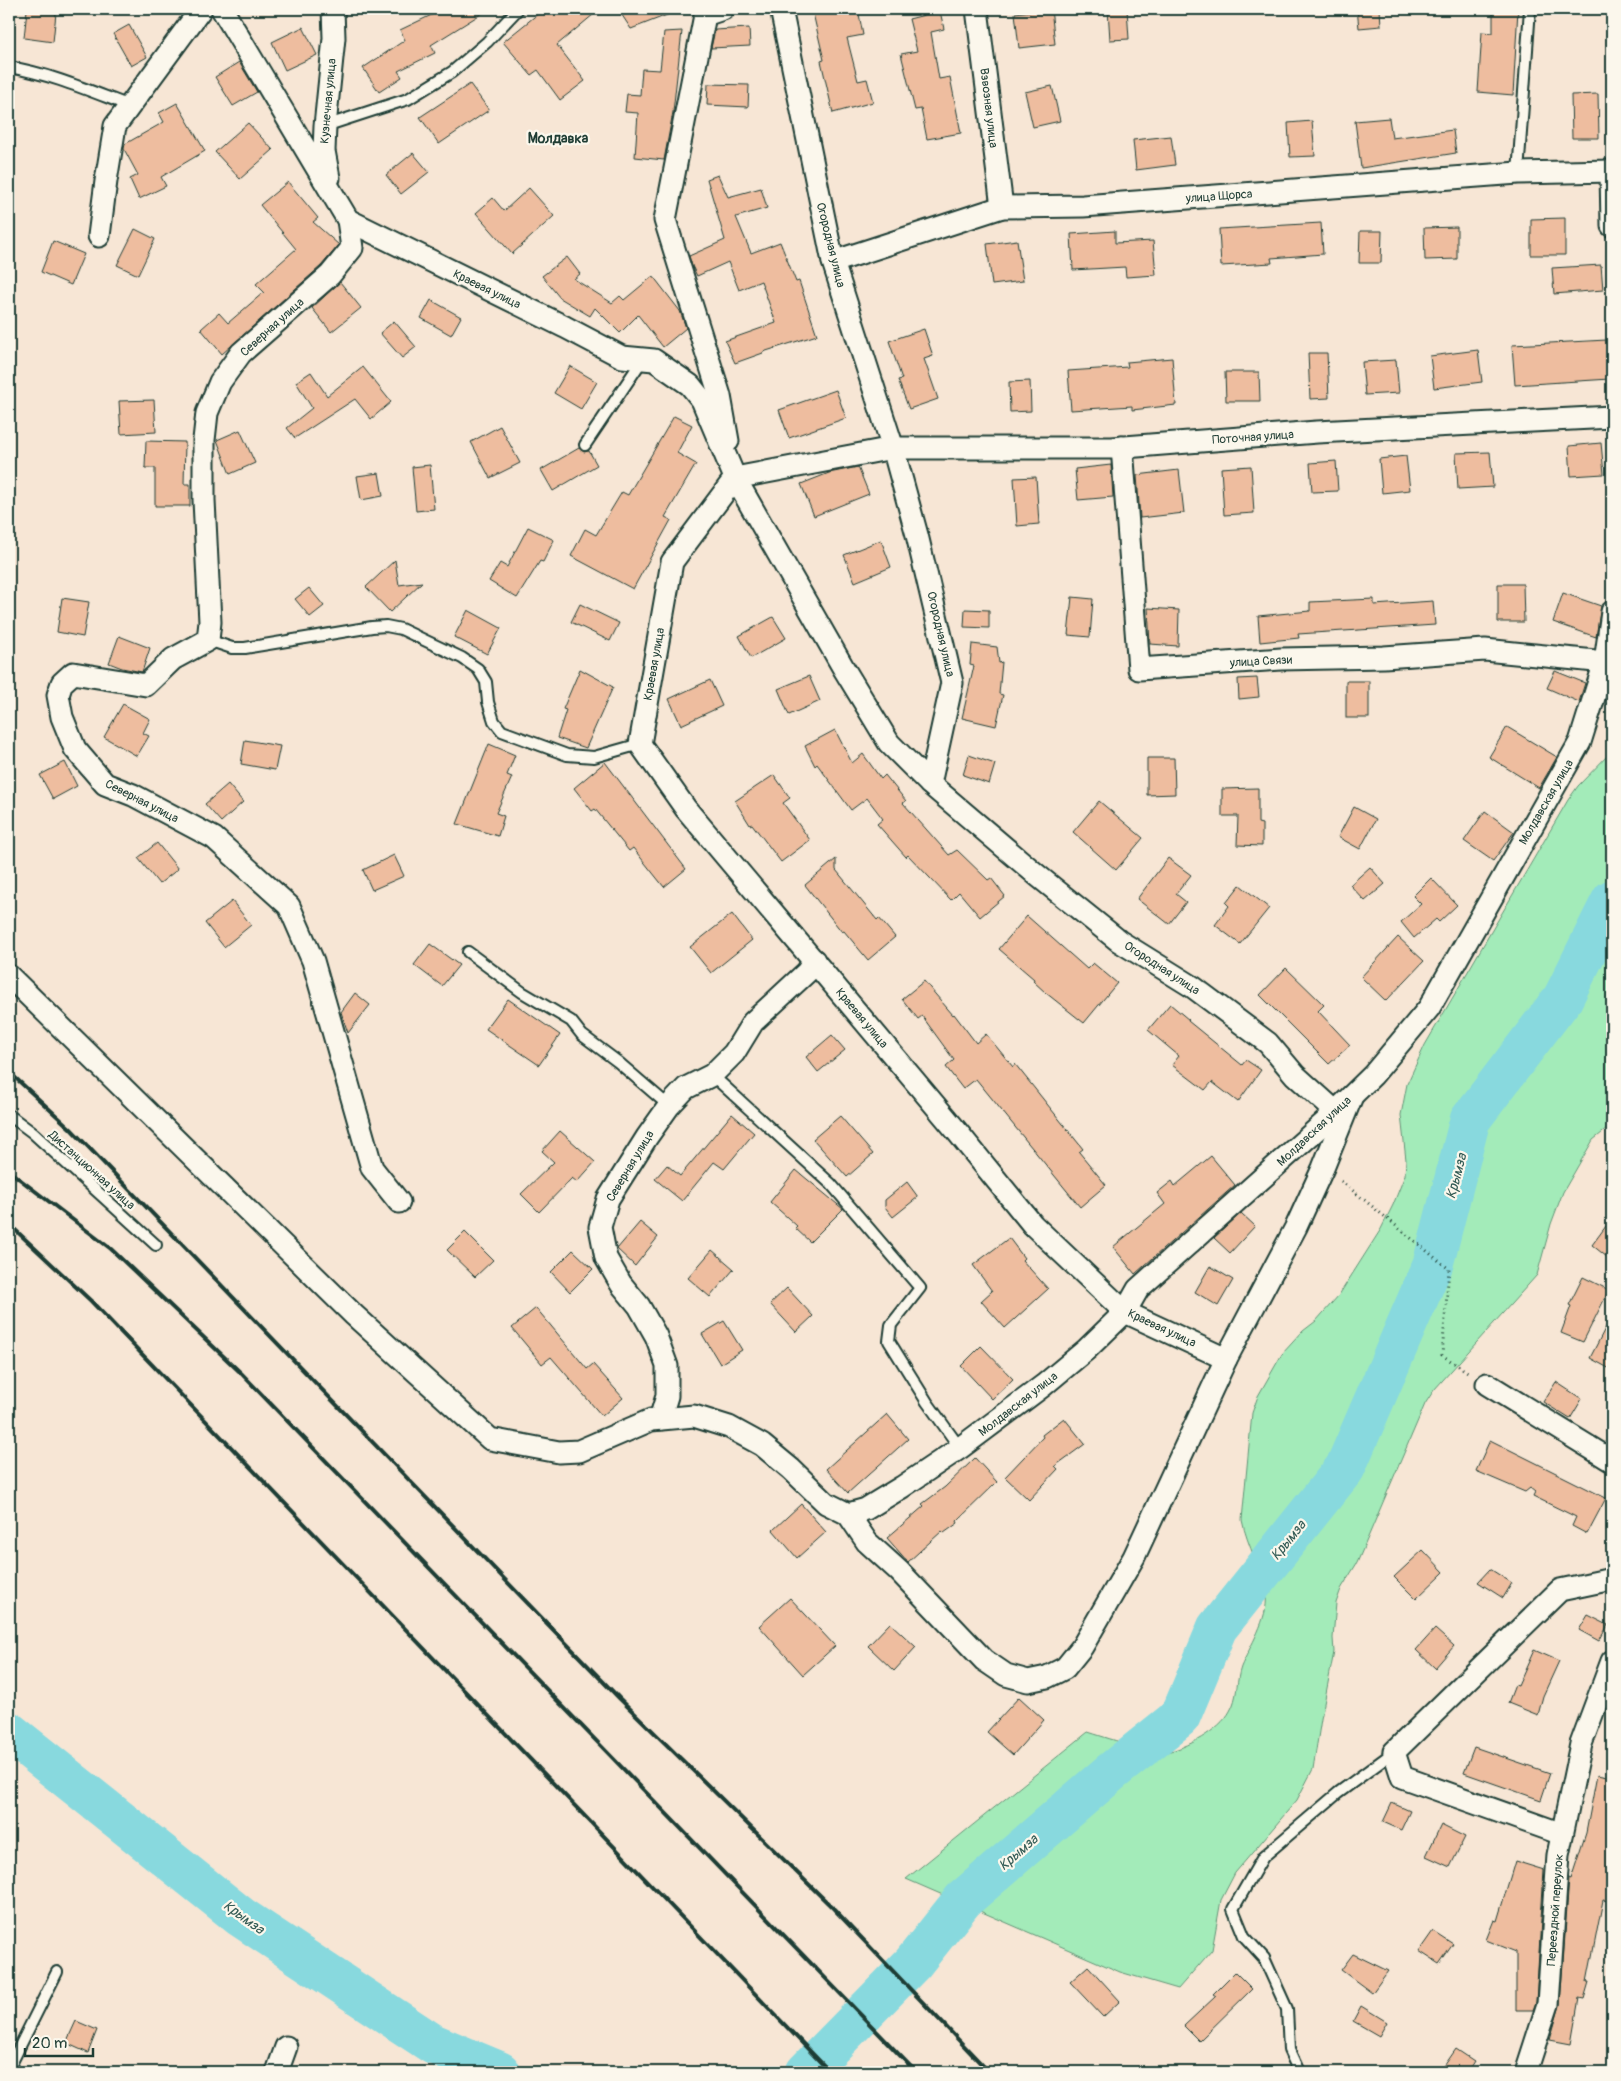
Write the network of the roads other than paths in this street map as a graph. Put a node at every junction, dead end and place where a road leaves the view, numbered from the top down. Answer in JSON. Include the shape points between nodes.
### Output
{"nodes":[{"id":1,"x":201,"y":9,"type":"edge"},
{"id":2,"x":222,"y":9,"type":"edge"},
{"id":3,"x":333,"y":9,"type":"edge"},
{"id":4,"x":518,"y":9,"type":"edge"},
{"id":5,"x":723,"y":9,"type":"edge"},
{"id":6,"x":781,"y":9,"type":"edge"},
{"id":7,"x":1530,"y":9,"type":"edge"},
{"id":8,"x":982,"y":10,"type":"edge"},
{"id":9,"x":9,"y":67,"type":"edge"},
{"id":10,"x":130,"y":106,"type":"junction"},
{"id":11,"x":325,"y":126,"type":"junction"},
{"id":12,"x":1612,"y":171,"type":"edge"},
{"id":13,"x":1518,"y":173,"type":"junction"},
{"id":14,"x":332,"y":192,"type":"junction"},
{"id":15,"x":1002,"y":206,"type":"junction"},
{"id":16,"x":348,"y":220,"type":"junction"},
{"id":17,"x":1612,"y":226,"type":"edge"},
{"id":18,"x":99,"y":236,"type":"dead end"},
{"id":19,"x":833,"y":262,"type":"junction"},
{"id":20,"x":644,"y":359,"type":"junction"},
{"id":21,"x":1612,"y":417,"type":"edge"},
{"id":22,"x":585,"y":445,"type":"dead end"},
{"id":23,"x":1122,"y":447,"type":"junction"},
{"id":24,"x":893,"y":448,"type":"junction"},
{"id":25,"x":735,"y":478,"type":"junction"},
{"id":26,"x":1612,"y":612,"type":"edge"},
{"id":27,"x":208,"y":640,"type":"junction"},
{"id":28,"x":1605,"y":662,"type":"junction"},
{"id":29,"x":640,"y":744,"type":"junction"},
{"id":30,"x":930,"y":784,"type":"junction"},
{"id":31,"x":468,"y":952,"type":"dead end"},
{"id":32,"x":814,"y":960,"type":"junction"},
{"id":33,"x":9,"y":976,"type":"edge"},
{"id":34,"x":712,"y":1075,"type":"junction"},
{"id":35,"x":1352,"y":1096,"type":"junction"},
{"id":36,"x":669,"y":1106,"type":"junction"},
{"id":37,"x":1336,"y":1112,"type":"junction"},
{"id":38,"x":9,"y":1115,"type":"edge"},
{"id":39,"x":399,"y":1202,"type":"dead end"},
{"id":40,"x":156,"y":1245,"type":"dead end"},
{"id":41,"x":1125,"y":1312,"type":"junction"},
{"id":42,"x":1226,"y":1359,"type":"junction"},
{"id":43,"x":1487,"y":1384,"type":"road end"},
{"id":44,"x":660,"y":1419,"type":"junction"},
{"id":45,"x":960,"y":1448,"type":"junction"},
{"id":46,"x":1612,"y":1461,"type":"edge"},
{"id":47,"x":848,"y":1514,"type":"junction"},
{"id":48,"x":1612,"y":1579,"type":"edge"},
{"id":49,"x":1612,"y":1661,"type":"edge"},
{"id":50,"x":1394,"y":1752,"type":"junction"},
{"id":51,"x":1562,"y":1834,"type":"junction"},
{"id":52,"x":57,"y":1972,"type":"dead end"},
{"id":53,"x":286,"y":2047,"type":"dead end"},
{"id":54,"x":9,"y":2068,"type":"edge"},
{"id":55,"x":277,"y":2072,"type":"edge"},
{"id":56,"x":1298,"y":2072,"type":"edge"},
{"id":57,"x":1526,"y":2072,"type":"edge"}],
"edges":[{"from":1,"to":10,"type":"street"},
{"from":2,"to":14,"type":"street"},
{"from":3,"to":11,"type":"street","name":"Кузнечная улица","via":[[334,38]]},
{"from":4,"to":11,"type":"lane","via":[[452,72],[408,99]]},
{"from":5,"to":25,"type":"street","via":[[705,14],[665,220],[720,396]]},
{"from":6,"to":19,"type":"street","name":"Огородная улица"},
{"from":7,"to":13,"type":"lane"},
{"from":8,"to":15,"type":"street","name":"Взвозная улица"},
{"from":9,"to":10,"type":"lane","via":[[78,86]]},
{"from":10,"to":18,"type":"street","via":[[116,126]]},
{"from":11,"to":14,"type":"street","name":"Кузнечная улица","via":[[324,151]]},
{"from":12,"to":13,"type":"street","name":"улица Щорса"},
{"from":12,"to":17,"type":"street"},
{"from":13,"to":15,"type":"street","name":"улица Щорса","via":[[1083,206]]},
{"from":14,"to":16,"type":"street"},
{"from":15,"to":19,"type":"street","name":"улица Щорса"},
{"from":16,"to":20,"type":"street","name":"Краевая улица","via":[[622,357]]},
{"from":16,"to":27,"type":"street","name":"Северная улица","via":[[352,248],[330,275],[241,353],[220,382],[207,413],[204,500],[210,622]]},
{"from":19,"to":24,"type":"street","name":"Огородная улица"},
{"from":20,"to":22,"type":"lane"},
{"from":20,"to":25,"type":"street","name":"Краевая улица","via":[[654,360],[690,384],[702,400]]},
{"from":21,"to":23,"type":"street","name":"Поточная улица","via":[[1317,432]]},
{"from":23,"to":24,"type":"street","name":"Поточная улица"},
{"from":23,"to":28,"type":"street","name":"улица Связи","via":[[1139,669],[1485,650]]},
{"from":24,"to":25,"type":"street","name":"Поточная улица"},
{"from":24,"to":30,"type":"street","name":"Огородная улица","via":[[952,682]]},
{"from":25,"to":29,"type":"street","name":"Краевая улица","via":[[672,562]]},
{"from":25,"to":30,"type":"street","via":[[888,743]]},
{"from":26,"to":28,"type":"street","name":"Молдавская улица"},
{"from":27,"to":29,"type":"lane","via":[[232,648],[245,648],[372,626],[401,629],[478,669],[486,682],[494,720],[502,731],[567,755],[594,757]]},
{"from":27,"to":39,"type":"street","name":"Северная улица","via":[[172,659],[146,685],[73,673],[62,683],[58,695],[62,717],[75,749],[105,784],[133,795],[214,838],[289,906],[313,961],[372,1168]]},
{"from":28,"to":35,"type":"street","name":"Молдавская улица","via":[[1580,742],[1429,1008]]},
{"from":29,"to":32,"type":"street","name":"Краевая улица","via":[[686,809]]},
{"from":30,"to":37,"type":"street","name":"Огородная улица","via":[[1120,941],[1193,988],[1268,1043],[1295,1075]]},
{"from":31,"to":36,"type":"lane","via":[[522,992],[571,1021],[582,1035]]},
{"from":32,"to":34,"type":"street","name":"Северная улица","via":[[807,972],[753,1022],[734,1053]]},
{"from":32,"to":41,"type":"street","name":"Краевая улица","via":[[1033,1225]]},
{"from":33,"to":44,"type":"street","via":[[354,1315],[490,1439],[559,1452],[579,1451]]},
{"from":34,"to":36,"type":"street","name":"Северная улица","via":[[686,1088]]},
{"from":34,"to":45,"type":"lane","via":[[832,1184],[920,1288],[891,1325],[889,1341],[926,1402]]},
{"from":35,"to":37,"type":"street","name":"Молдавская улица"},
{"from":35,"to":42,"type":"street","via":[[1296,1227]]},
{"from":36,"to":44,"type":"street","name":"Северная улица","via":[[608,1199],[600,1227],[606,1258],[656,1336],[667,1366],[667,1396]]},
{"from":37,"to":41,"type":"street","name":"Молдавская улица","via":[[1138,1290]]},
{"from":38,"to":40,"type":"lane","name":"Дистанционная улица"},
{"from":41,"to":42,"type":"street","name":"Краевая улица"},
{"from":41,"to":45,"type":"street","name":"Молдавская улица","via":[[1044,1385]]},
{"from":42,"to":47,"type":"street","via":[[1134,1557],[1082,1647],[1065,1668],[1047,1677],[1028,1681],[1006,1676],[984,1660],[867,1542]]},
{"from":43,"to":46,"type":"street"},
{"from":44,"to":47,"type":"street","via":[[694,1416],[729,1427],[762,1445],[826,1503]]},
{"from":45,"to":47,"type":"street","name":"Молдавская улица","via":[[866,1509]]},
{"from":48,"to":50,"type":"street","via":[[1560,1590]]},
{"from":49,"to":51,"type":"street","name":"Переездной переулок","via":[[1581,1744]]},
{"from":50,"to":51,"type":"street","via":[[1402,1777]]},
{"from":50,"to":56,"type":"lane","via":[[1338,1793],[1263,1857],[1233,1909],[1244,1936],[1264,1958],[1287,2009],[1289,2050]]},
{"from":51,"to":57,"type":"street","name":"Переездной переулок","via":[[1548,2004]]},
{"from":52,"to":54,"type":"lane"},
{"from":53,"to":55,"type":"street"}]}
